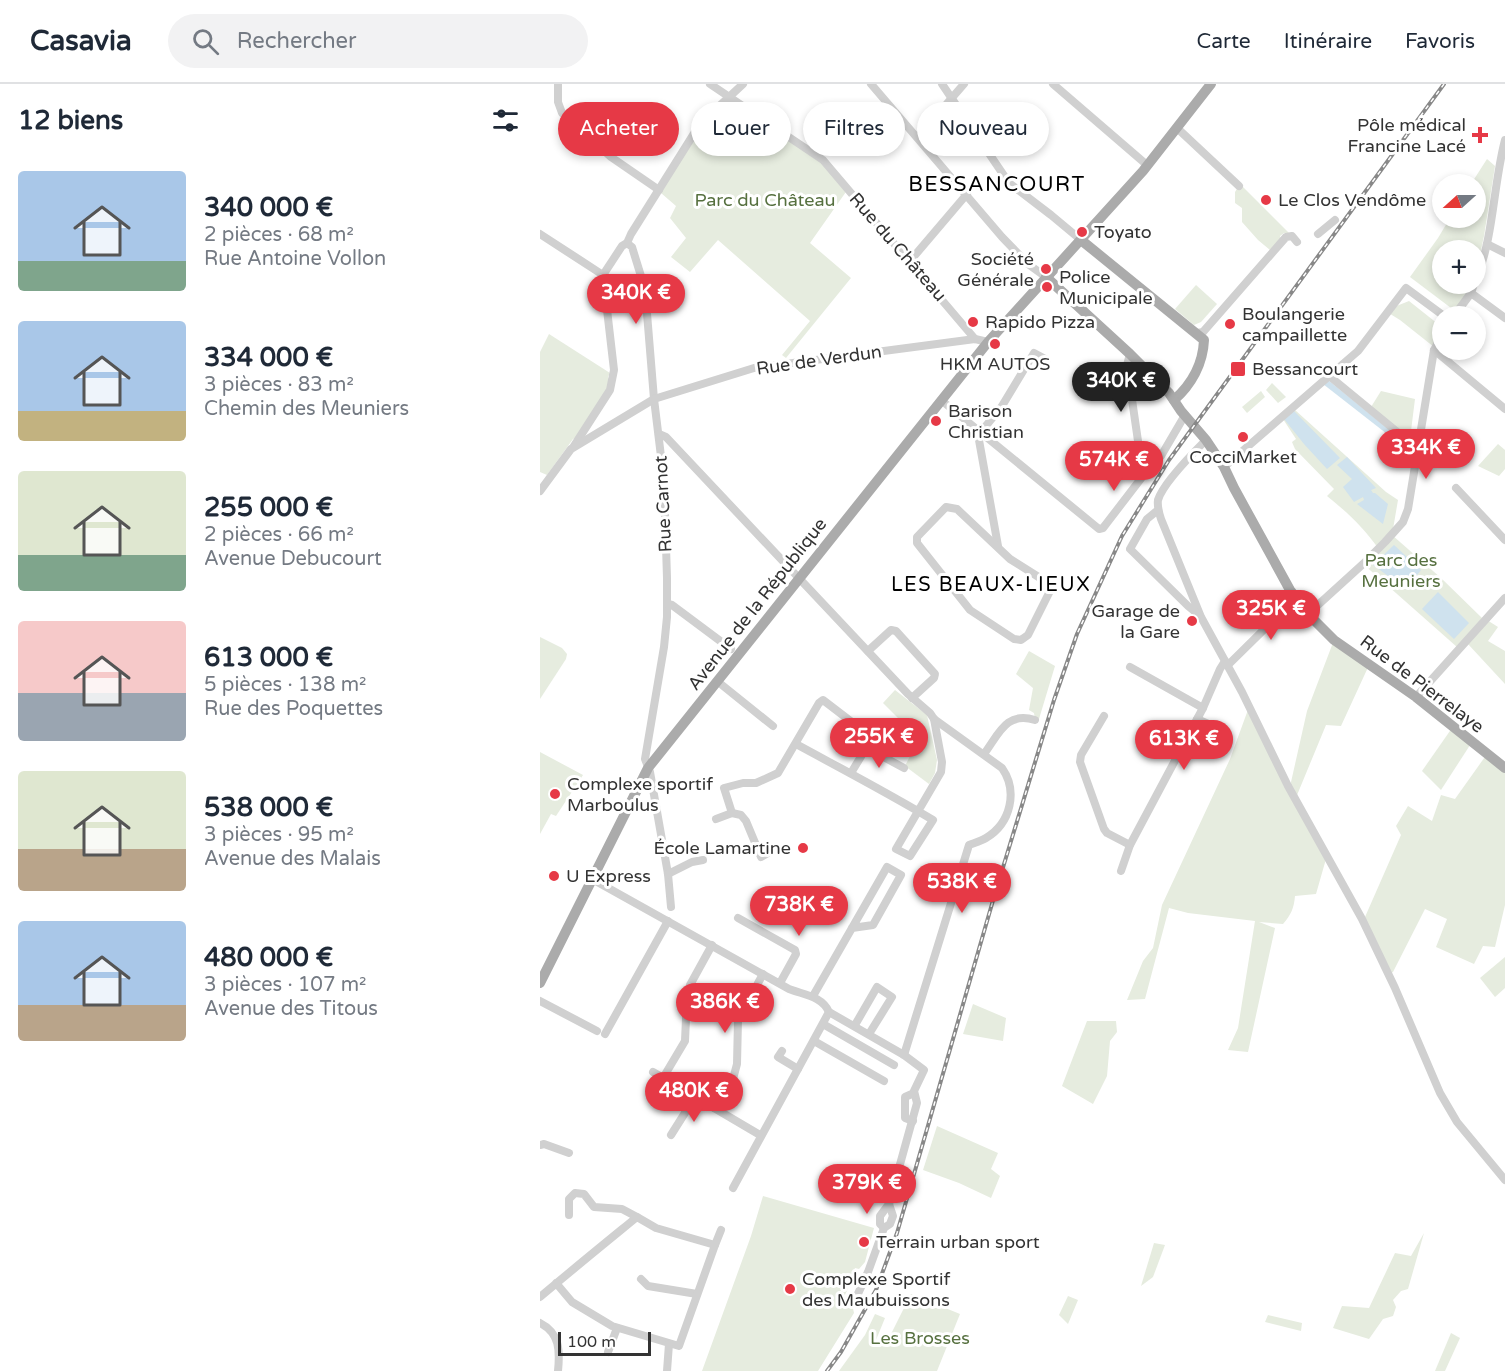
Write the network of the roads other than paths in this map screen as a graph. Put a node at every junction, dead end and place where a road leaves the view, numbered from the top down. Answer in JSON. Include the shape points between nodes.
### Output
{"nodes":[{"id":1,"x":558,"y":84,"type":"edge"},
{"id":2,"x":710,"y":84,"type":"edge"},
{"id":3,"x":743,"y":84,"type":"edge"},
{"id":4,"x":871,"y":84,"type":"edge"},
{"id":5,"x":942,"y":84,"type":"edge"},
{"id":6,"x":964,"y":84,"type":"edge"},
{"id":7,"x":1053,"y":84,"type":"edge"},
{"id":8,"x":1211,"y":84,"type":"edge"},
{"id":9,"x":729,"y":96,"type":"junction"},
{"id":10,"x":953,"y":97,"type":"junction"},
{"id":11,"x":949,"y":102,"type":"edge"},
{"id":12,"x":1180,"y":131,"type":"junction"},
{"id":13,"x":917,"y":136,"type":"edge"},
{"id":14,"x":1505,"y":140,"type":"edge"},
{"id":15,"x":934,"y":156,"type":"edge"},
{"id":16,"x":1502,"y":163,"type":"edge"},
{"id":17,"x":1147,"y":165,"type":"junction"},
{"id":18,"x":1239,"y":186,"type":"dead end"},
{"id":19,"x":659,"y":190,"type":"junction"},
{"id":20,"x":967,"y":194,"type":"junction"},
{"id":21,"x":1335,"y":220,"type":"dead end"},
{"id":22,"x":540,"y":234,"type":"edge"},
{"id":23,"x":1318,"y":234,"type":"dead end"},
{"id":24,"x":1290,"y":238,"type":"dead end"},
{"id":25,"x":1081,"y":240,"type":"junction"},
{"id":26,"x":627,"y":243,"type":"junction"},
{"id":27,"x":1487,"y":244,"type":"junction"},
{"id":28,"x":1486,"y":247,"type":"edge"},
{"id":29,"x":1505,"y":253,"type":"edge"},
{"id":30,"x":910,"y":261,"type":"junction"},
{"id":31,"x":603,"y":275,"type":"junction"},
{"id":32,"x":1046,"y":277,"type":"junction"},
{"id":33,"x":1471,"y":294,"type":"edge"},
{"id":34,"x":1432,"y":307,"type":"edge"},
{"id":35,"x":1505,"y":318,"type":"edge"},
{"id":36,"x":1197,"y":333,"type":"junction"},
{"id":37,"x":975,"y":339,"type":"junction"},
{"id":38,"x":988,"y":342,"type":"junction"},
{"id":39,"x":1130,"y":354,"type":"junction"},
{"id":40,"x":1047,"y":360,"type":"dead end"},
{"id":41,"x":1432,"y":360,"type":"edge"},
{"id":42,"x":1446,"y":360,"type":"edge"},
{"id":43,"x":1328,"y":375,"type":"junction"},
{"id":44,"x":654,"y":399,"type":"junction"},
{"id":45,"x":941,"y":400,"type":"junction"},
{"id":46,"x":1174,"y":400,"type":"junction"},
{"id":47,"x":1505,"y":409,"type":"edge"},
{"id":48,"x":1185,"y":415,"type":"junction"},
{"id":49,"x":979,"y":431,"type":"junction"},
{"id":50,"x":658,"y":434,"type":"junction"},
{"id":51,"x":1206,"y":440,"type":"junction"},
{"id":52,"x":1447,"y":445,"type":"dead end"},
{"id":53,"x":571,"y":449,"type":"junction"},
{"id":54,"x":1418,"y":449,"type":"junction"},
{"id":55,"x":1431,"y":463,"type":"dead end"},
{"id":56,"x":1224,"y":467,"type":"junction"},
{"id":57,"x":1146,"y":472,"type":"junction"},
{"id":58,"x":1456,"y":488,"type":"dead end"},
{"id":59,"x":540,"y":491,"type":"edge"},
{"id":60,"x":1158,"y":510,"type":"junction"},
{"id":61,"x":1505,"y":540,"type":"edge"},
{"id":62,"x":998,"y":546,"type":"junction"},
{"id":63,"x":799,"y":578,"type":"junction"},
{"id":64,"x":1296,"y":598,"type":"junction"},
{"id":65,"x":1505,"y":598,"type":"edge"},
{"id":66,"x":668,"y":604,"type":"junction"},
{"id":67,"x":1308,"y":614,"type":"junction"},
{"id":68,"x":1201,"y":617,"type":"junction"},
{"id":69,"x":731,"y":649,"type":"dead end"},
{"id":70,"x":868,"y":651,"type":"junction"},
{"id":71,"x":1226,"y":663,"type":"junction"},
{"id":72,"x":1130,"y":667,"type":"dead end"},
{"id":73,"x":717,"y":681,"type":"junction"},
{"id":74,"x":1416,"y":697,"type":"junction"},
{"id":75,"x":912,"y":698,"type":"junction"},
{"id":76,"x":1203,"y":708,"type":"junction"},
{"id":77,"x":1104,"y":716,"type":"dead end"},
{"id":78,"x":934,"y":719,"type":"junction"},
{"id":79,"x":1197,"y":719,"type":"junction"},
{"id":80,"x":1035,"y":720,"type":"dead end"},
{"id":81,"x":773,"y":726,"type":"dead end"},
{"id":82,"x":1215,"y":727,"type":"dead end"},
{"id":83,"x":870,"y":736,"type":"junction"},
{"id":84,"x":796,"y":744,"type":"junction"},
{"id":85,"x":867,"y":748,"type":"junction"},
{"id":86,"x":877,"y":753,"type":"junction"},
{"id":87,"x":984,"y":754,"type":"junction"},
{"id":88,"x":649,"y":760,"type":"junction"},
{"id":89,"x":904,"y":768,"type":"dead end"},
{"id":90,"x":1505,"y":768,"type":"edge"},
{"id":91,"x":851,"y":773,"type":"junction"},
{"id":92,"x":918,"y":811,"type":"junction"},
{"id":93,"x":732,"y":813,"type":"junction"},
{"id":94,"x":716,"y":819,"type":"dead end"},
{"id":95,"x":1130,"y":845,"type":"junction"},
{"id":96,"x":775,"y":849,"type":"dead end"},
{"id":97,"x":703,"y":860,"type":"dead end"},
{"id":98,"x":1121,"y":871,"type":"dead end"},
{"id":99,"x":668,"y":874,"type":"junction"},
{"id":100,"x":592,"y":879,"type":"junction"},
{"id":101,"x":671,"y":906,"type":"dead end"},
{"id":102,"x":738,"y":918,"type":"dead end"},
{"id":103,"x":668,"y":921,"type":"junction"},
{"id":104,"x":852,"y":928,"type":"junction"},
{"id":105,"x":712,"y":945,"type":"junction"},
{"id":106,"x":763,"y":974,"type":"junction"},
{"id":107,"x":540,"y":983,"type":"edge"},
{"id":108,"x":780,"y":983,"type":"junction"},
{"id":109,"x":813,"y":996,"type":"junction"},
{"id":110,"x":540,"y":1001,"type":"edge"},
{"id":111,"x":829,"y":1012,"type":"junction"},
{"id":112,"x":823,"y":1024,"type":"junction"},
{"id":113,"x":855,"y":1025,"type":"junction"},
{"id":114,"x":869,"y":1034,"type":"junction"},
{"id":115,"x":814,"y":1041,"type":"junction"},
{"id":116,"x":782,"y":1051,"type":"dead end"},
{"id":117,"x":904,"y":1055,"type":"junction"},
{"id":118,"x":894,"y":1065,"type":"dead end"},
{"id":119,"x":798,"y":1069,"type":"junction"},
{"id":120,"x":653,"y":1072,"type":"dead end"},
{"id":121,"x":663,"y":1078,"type":"junction"},
{"id":122,"x":884,"y":1081,"type":"dead end"},
{"id":123,"x":695,"y":1096,"type":"junction"},
{"id":124,"x":714,"y":1108,"type":"junction"},
{"id":125,"x":671,"y":1135,"type":"dead end"},
{"id":126,"x":760,"y":1135,"type":"junction"},
{"id":127,"x":540,"y":1145,"type":"edge"},
{"id":128,"x":569,"y":1153,"type":"dead end"},
{"id":129,"x":1505,"y":1180,"type":"edge"},
{"id":130,"x":733,"y":1188,"type":"dead end"},
{"id":131,"x":569,"y":1215,"type":"dead end"},
{"id":132,"x":637,"y":1217,"type":"junction"},
{"id":133,"x":721,"y":1230,"type":"dead end"},
{"id":134,"x":715,"y":1245,"type":"junction"},
{"id":135,"x":641,"y":1279,"type":"dead end"},
{"id":136,"x":556,"y":1284,"type":"junction"},
{"id":137,"x":697,"y":1294,"type":"junction"},
{"id":138,"x":540,"y":1297,"type":"edge"},
{"id":139,"x":856,"y":1298,"type":"dead end"},
{"id":140,"x":540,"y":1323,"type":"edge"},
{"id":141,"x":617,"y":1328,"type":"junction"},
{"id":142,"x":669,"y":1344,"type":"junction"},
{"id":143,"x":608,"y":1352,"type":"dead end"},
{"id":144,"x":558,"y":1371,"type":"edge"},
{"id":145,"x":667,"y":1371,"type":"edge"}],
"edges":[{"from":1,"to":19,"type":"street","via":[[562,112],[611,158]]},
{"from":2,"to":9,"type":"street","name":"Rue du Château"},
{"from":3,"to":9,"type":"street"},
{"from":4,"to":13,"type":"street"},
{"from":5,"to":10,"type":"street"},
{"from":6,"to":10,"type":"street"},
{"from":7,"to":17,"type":"street"},
{"from":8,"to":12,"type":"main road","name":"Avenue de la République"},
{"from":9,"to":19,"type":"street","via":[[700,124]]},
{"from":9,"to":30,"type":"street","name":"Rue du Château","via":[[823,160]]},
{"from":10,"to":11,"type":"street"},
{"from":10,"to":25,"type":"street","via":[[1008,183]]},
{"from":12,"to":17,"type":"main road","name":"Avenue de la République"},
{"from":12,"to":18,"type":"street"},
{"from":14,"to":16,"type":"street"},
{"from":15,"to":20,"type":"street"},
{"from":16,"to":27,"type":"street"},
{"from":17,"to":25,"type":"main road","name":"Avenue de la République"},
{"from":19,"to":26,"type":"street"},
{"from":20,"to":30,"type":"street"},
{"from":20,"to":32,"type":"street","via":[[1008,244]]},
{"from":21,"to":23,"type":"street"},
{"from":22,"to":31,"type":"street"},
{"from":24,"to":36,"type":"street"},
{"from":25,"to":32,"type":"main road","name":"Avenue de la République"},
{"from":25,"to":36,"type":"main road"},
{"from":26,"to":31,"type":"street"},
{"from":26,"to":44,"type":"street","name":"Rue Carnot","via":[[632,247],[645,290]]},
{"from":27,"to":28,"type":"street"},
{"from":27,"to":29,"type":"street"},
{"from":30,"to":37,"type":"street","name":"Rue du Château"},
{"from":31,"to":53,"type":"street","via":[[614,370],[610,390]]},
{"from":32,"to":38,"type":"main road","name":"Avenue de la République"},
{"from":32,"to":39,"type":"main road","name":"Rue de Pierrelaye"},
{"from":33,"to":35,"type":"street"},
{"from":34,"to":43,"type":"street","via":[[1406,288],[1358,351]]},
{"from":36,"to":46,"type":"main road","via":[[1204,344],[1194,376]]},
{"from":37,"to":38,"type":"street","name":"Rue de Verdun"},
{"from":37,"to":44,"type":"street","name":"Rue de Verdun","via":[[754,368]]},
{"from":38,"to":45,"type":"main road","name":"Avenue de la République"},
{"from":39,"to":46,"type":"main road","name":"Rue de Pierrelaye"},
{"from":39,"to":57,"type":"street","via":[[1127,364]]},
{"from":40,"to":49,"type":"street","via":[[1034,353],[1002,406]]},
{"from":41,"to":54,"type":"street"},
{"from":42,"to":47,"type":"street"},
{"from":43,"to":54,"type":"street"},
{"from":43,"to":56,"type":"street"},
{"from":44,"to":50,"type":"street","name":"Rue Carnot"},
{"from":44,"to":53,"type":"street","name":"Rue de Verdun"},
{"from":45,"to":49,"type":"street"},
{"from":45,"to":63,"type":"main road","name":"Avenue de la République"},
{"from":46,"to":48,"type":"main road","name":"Rue de Pierrelaye"},
{"from":48,"to":51,"type":"main road","name":"Rue de Pierrelaye"},
{"from":48,"to":57,"type":"street","via":[[1161,456]]},
{"from":49,"to":57,"type":"street","via":[[1099,529]]},
{"from":49,"to":62,"type":"street"},
{"from":50,"to":63,"type":"street","via":[[666,437]]},
{"from":50,"to":66,"type":"street","name":"Rue Carnot","via":[[664,481]]},
{"from":51,"to":56,"type":"main road","name":"Rue de Pierrelaye"},
{"from":51,"to":60,"type":"street","via":[[1163,490]]},
{"from":52,"to":55,"type":"street"},
{"from":53,"to":59,"type":"street"},
{"from":54,"to":67,"type":"street","via":[[1403,522],[1364,564]]},
{"from":56,"to":64,"type":"main road","name":"Rue de Pierrelaye"},
{"from":58,"to":61,"type":"street"},
{"from":60,"to":68,"type":"street"},
{"from":60,"to":68,"type":"street","via":[[1147,519],[1130,549]]},
{"from":62,"to":62,"type":"street","via":[[957,509],[946,507],[917,537],[917,543],[970,610],[1014,639],[1022,640],[1050,591],[1048,583]]},
{"from":63,"to":70,"type":"street"},
{"from":63,"to":73,"type":"main road","name":"Avenue de la République"},
{"from":64,"to":67,"type":"main road","name":"Rue de Pierrelaye"},
{"from":64,"to":71,"type":"street"},
{"from":65,"to":74,"type":"street"},
{"from":66,"to":69,"type":"street"},
{"from":66,"to":88,"type":"street","name":"Rue Carnot"},
{"from":67,"to":74,"type":"main road","name":"Rue de Pierrelaye","via":[[1334,640]]},
{"from":68,"to":71,"type":"street"},
{"from":70,"to":75,"type":"street"},
{"from":70,"to":75,"type":"street","via":[[891,630],[896,631],[935,674]]},
{"from":71,"to":76,"type":"street"},
{"from":71,"to":129,"type":"street","via":[[1362,919],[1440,1093],[1457,1122]]},
{"from":72,"to":76,"type":"street"},
{"from":73,"to":81,"type":"street"},
{"from":73,"to":88,"type":"main road","name":"Avenue de la République"},
{"from":74,"to":90,"type":"main road","name":"Rue de Pierrelaye"},
{"from":75,"to":78,"type":"street"},
{"from":76,"to":79,"type":"street"},
{"from":77,"to":95,"type":"street","via":[[1080,762],[1104,829]]},
{"from":78,"to":87,"type":"street"},
{"from":78,"to":92,"type":"street","via":[[941,772]]},
{"from":79,"to":82,"type":"street"},
{"from":79,"to":95,"type":"street"},
{"from":80,"to":87,"type":"street","via":[[1019,717],[1008,722]]},
{"from":83,"to":84,"type":"street","via":[[823,700]]},
{"from":83,"to":85,"type":"street"},
{"from":83,"to":86,"type":"street","via":[[882,745]]},
{"from":84,"to":91,"type":"street"},
{"from":84,"to":93,"type":"street","via":[[777,773],[756,783],[724,788]]},
{"from":85,"to":86,"type":"street"},
{"from":85,"to":91,"type":"street"},
{"from":86,"to":89,"type":"street"},
{"from":87,"to":117,"type":"street","via":[[1008,777],[1011,797],[1003,822],[987,837],[969,845]]},
{"from":88,"to":99,"type":"street"},
{"from":88,"to":100,"type":"main road","name":"Avenue de la République"},
{"from":91,"to":92,"type":"street"},
{"from":92,"to":92,"type":"street","via":[[933,820],[910,856],[896,849]]},
{"from":93,"to":94,"type":"street"},
{"from":93,"to":96,"type":"street","via":[[746,821],[761,857]]},
{"from":95,"to":98,"type":"street"},
{"from":97,"to":99,"type":"street"},
{"from":99,"to":101,"type":"street"},
{"from":100,"to":103,"type":"street"},
{"from":100,"to":107,"type":"main road","name":"Avenue de la République"},
{"from":102,"to":108,"type":"street","via":[[795,950]]},
{"from":103,"to":105,"type":"street"},
{"from":103,"to":110,"type":"street","via":[[601,1033]]},
{"from":104,"to":104,"type":"street","via":[[887,867],[902,875],[873,926]]},
{"from":104,"to":109,"type":"street"},
{"from":105,"to":106,"type":"street"},
{"from":105,"to":121,"type":"street","via":[[690,985],[685,1041]]},
{"from":106,"to":108,"type":"street"},
{"from":106,"to":124,"type":"street","via":[[738,1020],[733,1079]]},
{"from":108,"to":109,"type":"street"},
{"from":109,"to":111,"type":"street","via":[[825,1003]]},
{"from":111,"to":112,"type":"street"},
{"from":111,"to":113,"type":"street"},
{"from":112,"to":115,"type":"street"},
{"from":112,"to":118,"type":"street"},
{"from":113,"to":114,"type":"street"},
{"from":113,"to":114,"type":"street","via":[[877,987],[892,997]]},
{"from":114,"to":117,"type":"street"},
{"from":115,"to":119,"type":"street"},
{"from":115,"to":122,"type":"street"},
{"from":116,"to":119,"type":"street","via":[[778,1057]]},
{"from":117,"to":139,"type":"street","via":[[924,1070],[914,1093],[917,1103],[889,1204],[893,1216],[884,1228]]},
{"from":119,"to":126,"type":"street"},
{"from":120,"to":121,"type":"street"},
{"from":121,"to":123,"type":"street"},
{"from":123,"to":124,"type":"street"},
{"from":123,"to":125,"type":"street"},
{"from":124,"to":126,"type":"street"},
{"from":126,"to":130,"type":"street"},
{"from":127,"to":128,"type":"street"},
{"from":131,"to":132,"type":"street","via":[[569,1199],[575,1193],[584,1194],[594,1207],[622,1209]]},
{"from":132,"to":134,"type":"street","via":[[656,1228]]},
{"from":132,"to":136,"type":"street"},
{"from":133,"to":134,"type":"street"},
{"from":134,"to":137,"type":"street"},
{"from":135,"to":137,"type":"street","via":[[648,1286]]},
{"from":136,"to":138,"type":"street"},
{"from":136,"to":141,"type":"street","via":[[572,1302]]},
{"from":137,"to":142,"type":"street","via":[[678,1346]]},
{"from":140,"to":144,"type":"street","via":[[553,1332],[559,1346]]},
{"from":141,"to":142,"type":"street"},
{"from":141,"to":143,"type":"street"},
{"from":142,"to":145,"type":"street"}]}
